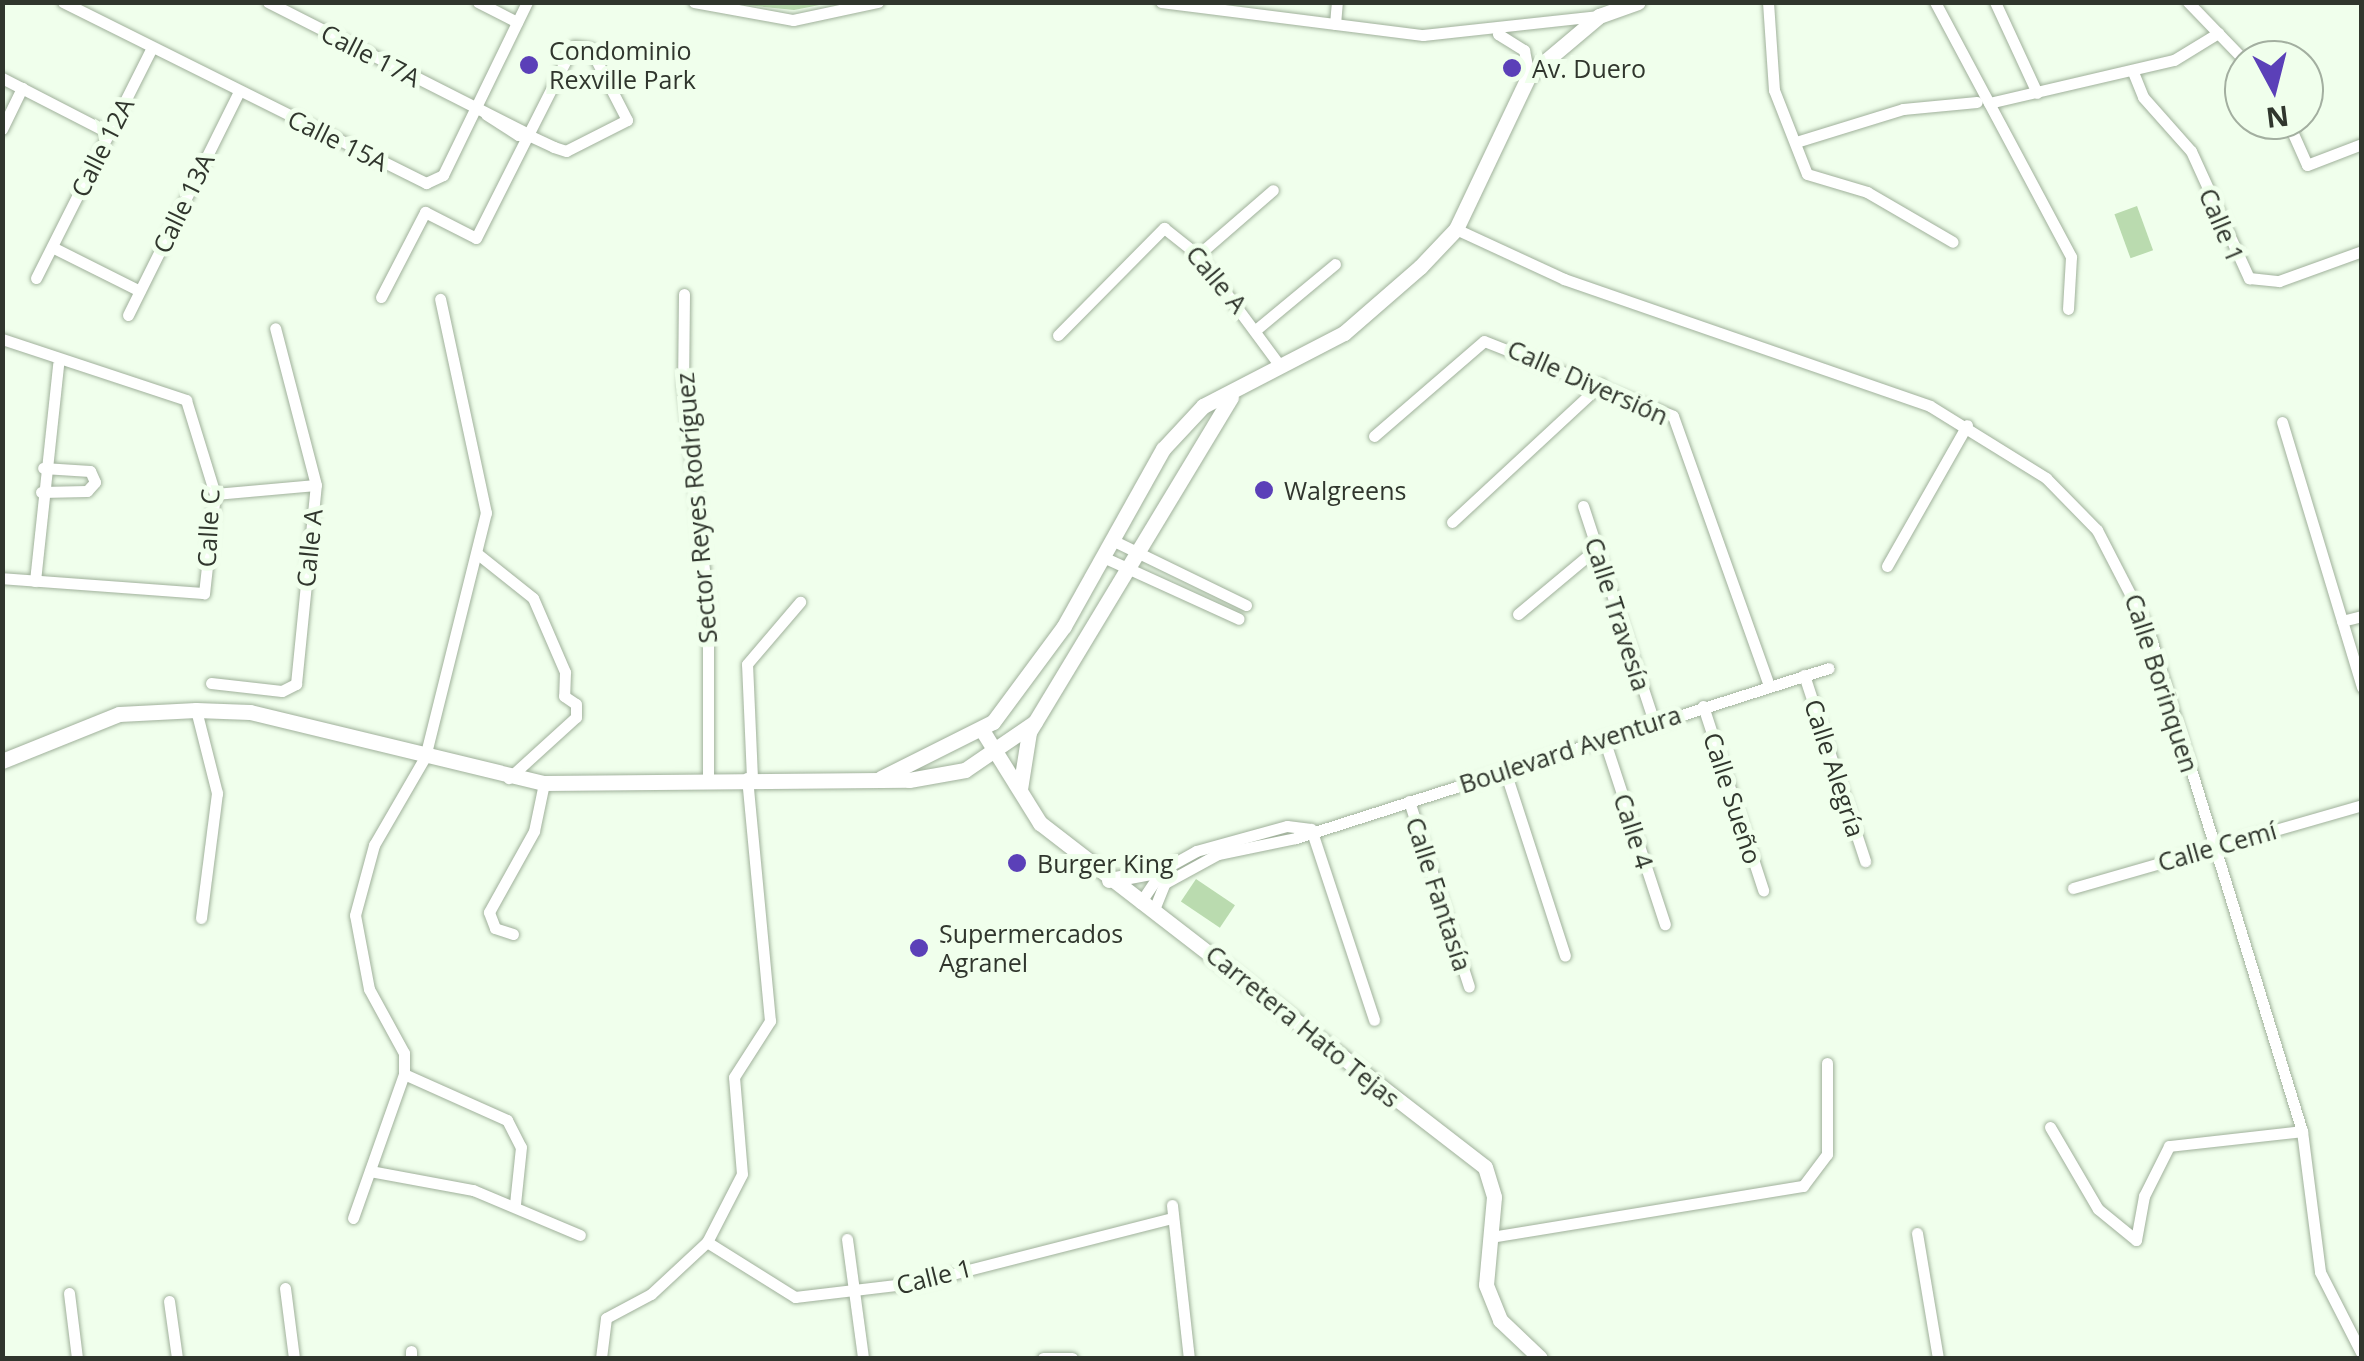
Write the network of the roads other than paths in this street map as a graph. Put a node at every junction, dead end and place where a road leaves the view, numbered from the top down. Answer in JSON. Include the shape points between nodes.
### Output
{"nodes":[{"id":1,"x":63,"y":2,"type":"edge"},
{"id":2,"x":268,"y":2,"type":"edge"},
{"id":3,"x":478,"y":2,"type":"edge"},
{"id":4,"x":526,"y":2,"type":"edge"},
{"id":5,"x":694,"y":2,"type":"edge"},
{"id":6,"x":878,"y":2,"type":"edge"},
{"id":7,"x":1337,"y":2,"type":"edge"},
{"id":8,"x":1638,"y":2,"type":"edge"},
{"id":9,"x":1768,"y":2,"type":"edge"},
{"id":10,"x":1935,"y":2,"type":"edge"},
{"id":11,"x":1995,"y":2,"type":"edge"},
{"id":12,"x":2188,"y":2,"type":"edge"},
{"id":13,"x":1164,"y":3,"type":"edge"},
{"id":14,"x":1598,"y":16,"type":"junction"},
{"id":15,"x":517,"y":22,"type":"junction"},
{"id":16,"x":1334,"y":24,"type":"junction"},
{"id":17,"x":2218,"y":32,"type":"junction"},
{"id":18,"x":1497,"y":34,"type":"junction"},
{"id":19,"x":2225,"y":40,"type":"edge"},
{"id":20,"x":152,"y":48,"type":"junction"},
{"id":21,"x":2133,"y":72,"type":"junction"},
{"id":22,"x":1529,"y":75,"type":"junction"},
{"id":23,"x":2,"y":78,"type":"edge"},
{"id":24,"x":22,"y":88,"type":"junction"},
{"id":25,"x":238,"y":91,"type":"junction"},
{"id":26,"x":2037,"y":94,"type":"junction"},
{"id":27,"x":480,"y":111,"type":"junction"},
{"id":28,"x":2,"y":129,"type":"edge"},
{"id":29,"x":110,"y":133,"type":"junction"},
{"id":30,"x":527,"y":134,"type":"junction"},
{"id":31,"x":2296,"y":140,"type":"edge"},
{"id":32,"x":1796,"y":142,"type":"junction"},
{"id":33,"x":2362,"y":144,"type":"edge"},
{"id":34,"x":1273,"y":190,"type":"dead end"},
{"id":35,"x":1456,"y":229,"type":"junction"},
{"id":36,"x":1953,"y":242,"type":"dead end"},
{"id":37,"x":52,"y":248,"type":"junction"},
{"id":38,"x":2362,"y":252,"type":"edge"},
{"id":39,"x":1198,"y":255,"type":"junction"},
{"id":40,"x":1335,"y":264,"type":"dead end"},
{"id":41,"x":36,"y":278,"type":"dead end"},
{"id":42,"x":140,"y":292,"type":"junction"},
{"id":43,"x":684,"y":294,"type":"dead end"},
{"id":44,"x":381,"y":297,"type":"dead end"},
{"id":45,"x":440,"y":299,"type":"dead end"},
{"id":46,"x":2068,"y":309,"type":"dead end"},
{"id":47,"x":128,"y":315,"type":"dead end"},
{"id":48,"x":275,"y":328,"type":"dead end"},
{"id":49,"x":1258,"y":328,"type":"junction"},
{"id":50,"x":1058,"y":335,"type":"dead end"},
{"id":51,"x":2,"y":339,"type":"edge"},
{"id":52,"x":58,"y":364,"type":"junction"},
{"id":53,"x":1280,"y":366,"type":"junction"},
{"id":54,"x":1248,"y":383,"type":"junction"},
{"id":55,"x":1601,"y":384,"type":"junction"},
{"id":56,"x":2282,"y":422,"type":"dead end"},
{"id":57,"x":1967,"y":425,"type":"junction"},
{"id":58,"x":1374,"y":436,"type":"dead end"},
{"id":59,"x":43,"y":468,"type":"junction"},
{"id":60,"x":316,"y":485,"type":"junction"},
{"id":61,"x":41,"y":492,"type":"junction"},
{"id":62,"x":214,"y":494,"type":"junction"},
{"id":63,"x":1583,"y":506,"type":"dead end"},
{"id":64,"x":1452,"y":522,"type":"dead end"},
{"id":65,"x":1112,"y":540,"type":"junction"},
{"id":66,"x":1597,"y":548,"type":"junction"},
{"id":67,"x":1140,"y":553,"type":"junction"},
{"id":68,"x":479,"y":555,"type":"junction"},
{"id":69,"x":1104,"y":556,"type":"junction"},
{"id":70,"x":1887,"y":566,"type":"dead end"},
{"id":71,"x":1130,"y":570,"type":"junction"},
{"id":72,"x":2,"y":578,"type":"edge"},
{"id":73,"x":34,"y":580,"type":"junction"},
{"id":74,"x":800,"y":602,"type":"dead end"},
{"id":75,"x":1246,"y":605,"type":"dead end"},
{"id":76,"x":1518,"y":614,"type":"dead end"},
{"id":77,"x":2362,"y":616,"type":"edge"},
{"id":78,"x":1239,"y":619,"type":"dead end"},
{"id":79,"x":2342,"y":621,"type":"junction"},
{"id":80,"x":1829,"y":668,"type":"dead end"},
{"id":81,"x":1804,"y":675,"type":"junction"},
{"id":82,"x":210,"y":683,"type":"dead end"},
{"id":83,"x":1769,"y":685,"type":"junction"},
{"id":84,"x":2362,"y":687,"type":"edge"},
{"id":85,"x":1704,"y":706,"type":"junction"},
{"id":86,"x":196,"y":710,"type":"junction"},
{"id":87,"x":1035,"y":722,"type":"junction"},
{"id":88,"x":1654,"y":722,"type":"junction"},
{"id":89,"x":982,"y":730,"type":"junction"},
{"id":90,"x":1604,"y":739,"type":"junction"},
{"id":91,"x":993,"y":754,"type":"junction"},
{"id":92,"x":425,"y":757,"type":"junction"},
{"id":93,"x":2,"y":760,"type":"edge"},
{"id":94,"x":1505,"y":772,"type":"junction"},
{"id":95,"x":509,"y":778,"type":"junction"},
{"id":96,"x":749,"y":778,"type":"junction"},
{"id":97,"x":881,"y":778,"type":"junction"},
{"id":98,"x":708,"y":781,"type":"junction"},
{"id":99,"x":544,"y":784,"type":"junction"},
{"id":100,"x":1409,"y":801,"type":"junction"},
{"id":101,"x":1023,"y":802,"type":"junction"},
{"id":102,"x":2362,"y":805,"type":"edge"},
{"id":103,"x":1312,"y":830,"type":"junction"},
{"id":104,"x":2214,"y":847,"type":"junction"},
{"id":105,"x":1200,"y":858,"type":"junction"},
{"id":106,"x":1865,"y":861,"type":"dead end"},
{"id":107,"x":1162,"y":870,"type":"junction"},
{"id":108,"x":1109,"y":880,"type":"junction"},
{"id":109,"x":2072,"y":888,"type":"dead end"},
{"id":110,"x":1763,"y":890,"type":"dead end"},
{"id":111,"x":1146,"y":907,"type":"junction"},
{"id":112,"x":202,"y":918,"type":"dead end"},
{"id":113,"x":1665,"y":924,"type":"dead end"},
{"id":114,"x":513,"y":934,"type":"dead end"},
{"id":115,"x":1565,"y":956,"type":"dead end"},
{"id":116,"x":1469,"y":987,"type":"dead end"},
{"id":117,"x":1374,"y":1020,"type":"dead end"},
{"id":118,"x":1827,"y":1063,"type":"dead end"},
{"id":119,"x":404,"y":1074,"type":"junction"},
{"id":120,"x":2050,"y":1127,"type":"dead end"},
{"id":121,"x":2302,"y":1132,"type":"junction"},
{"id":122,"x":370,"y":1171,"type":"junction"},
{"id":123,"x":515,"y":1204,"type":"junction"},
{"id":124,"x":353,"y":1218,"type":"dead end"},
{"id":125,"x":1917,"y":1233,"type":"dead end"},
{"id":126,"x":580,"y":1235,"type":"dead end"},
{"id":127,"x":1490,"y":1236,"type":"junction"},
{"id":128,"x":847,"y":1239,"type":"dead end"},
{"id":129,"x":706,"y":1242,"type":"junction"},
{"id":130,"x":285,"y":1288,"type":"dead end"},
{"id":131,"x":69,"y":1293,"type":"dead end"},
{"id":132,"x":854,"y":1294,"type":"junction"},
{"id":133,"x":169,"y":1301,"type":"dead end"},
{"id":134,"x":2362,"y":1354,"type":"edge"},
{"id":135,"x":77,"y":1358,"type":"edge"},
{"id":136,"x":177,"y":1358,"type":"edge"},
{"id":137,"x":294,"y":1358,"type":"edge"},
{"id":138,"x":601,"y":1358,"type":"edge"},
{"id":139,"x":862,"y":1358,"type":"edge"},
{"id":140,"x":1043,"y":1358,"type":"edge"},
{"id":141,"x":1072,"y":1358,"type":"edge"},
{"id":142,"x":1189,"y":1358,"type":"edge"},
{"id":143,"x":1540,"y":1358,"type":"edge"},
{"id":144,"x":1938,"y":1358,"type":"edge"}],
"edges":[{"from":1,"to":20,"type":"street","name":"Calle 15A"},
{"from":2,"to":27,"type":"street","name":"Calle 17A"},
{"from":3,"to":15,"type":"street"},
{"from":4,"to":15,"type":"street","name":"Calle 15A"},
{"from":5,"to":6,"type":"street","via":[[793,20]]},
{"from":7,"to":16,"type":"street"},
{"from":8,"to":14,"type":"street"},
{"from":9,"to":32,"type":"street","via":[[1774,90]]},
{"from":10,"to":46,"type":"street","via":[[2071,256]]},
{"from":11,"to":26,"type":"street"},
{"from":12,"to":17,"type":"street"},
{"from":13,"to":16,"type":"street"},
{"from":14,"to":18,"type":"street"},
{"from":14,"to":22,"type":"street"},
{"from":15,"to":27,"type":"street","name":"Calle 15A"},
{"from":16,"to":18,"type":"street"},
{"from":17,"to":19,"type":"street"},
{"from":17,"to":21,"type":"street","via":[[2192,53]]},
{"from":18,"to":22,"type":"street","via":[[1524,50]]},
{"from":20,"to":25,"type":"street","name":"Calle 15A"},
{"from":20,"to":29,"type":"street","name":"Calle 12A"},
{"from":21,"to":26,"type":"street"},
{"from":21,"to":38,"type":"street","name":"Calle 1","via":[[2143,98],[2191,152],[2249,278],[2269,283]]},
{"from":22,"to":35,"type":"street"},
{"from":23,"to":24,"type":"street"},
{"from":24,"to":28,"type":"street"},
{"from":24,"to":29,"type":"street"},
{"from":25,"to":27,"type":"street","name":"Calle 15A","via":[[426,183],[442,174]]},
{"from":25,"to":42,"type":"street","name":"Calle 13A"},
{"from":26,"to":32,"type":"street","via":[[1902,109]]},
{"from":27,"to":30,"type":"street","name":"Calle 17A"},
{"from":29,"to":37,"type":"street","name":"Calle 12A"},
{"from":30,"to":30,"type":"street","via":[[566,150],[622,129],[627,120],[590,48],[574,46]]},
{"from":30,"to":44,"type":"street","via":[[476,238],[425,212]]},
{"from":31,"to":33,"type":"street","via":[[2307,166]]},
{"from":32,"to":36,"type":"street","via":[[1808,175],[1867,192]]},
{"from":34,"to":39,"type":"street"},
{"from":35,"to":53,"type":"street","via":[[1344,334]]},
{"from":35,"to":57,"type":"street","name":"Calle Borinquen","via":[[1564,278],[1891,388]]},
{"from":37,"to":41,"type":"street","name":"Calle 12A"},
{"from":37,"to":42,"type":"street"},
{"from":39,"to":49,"type":"street","name":"Calle A"},
{"from":39,"to":50,"type":"street","name":"Calle A","via":[[1176,230],[1152,231]]},
{"from":40,"to":49,"type":"street"},
{"from":42,"to":47,"type":"street","name":"Calle 13A"},
{"from":43,"to":98,"type":"street","name":"Sector Reyes Rodríguez","via":[[683,386],[708,606]]},
{"from":45,"to":68,"type":"street","via":[[486,513]]},
{"from":48,"to":60,"type":"street","name":"Calle A"},
{"from":49,"to":53,"type":"street","name":"Calle A"},
{"from":51,"to":52,"type":"street","name":"Calle C"},
{"from":52,"to":59,"type":"street"},
{"from":52,"to":62,"type":"street","name":"Calle C","via":[[186,400]]},
{"from":53,"to":54,"type":"street"},
{"from":54,"to":65,"type":"street","via":[[1203,406],[1163,449]]},
{"from":54,"to":67,"type":"street","via":[[1196,442]]},
{"from":55,"to":58,"type":"street","name":"Calle Diversión","via":[[1484,342]]},
{"from":55,"to":64,"type":"street"},
{"from":55,"to":83,"type":"street","name":"Calle Diversión","via":[[1681,424]]},
{"from":56,"to":79,"type":"street"},
{"from":57,"to":70,"type":"street"},
{"from":57,"to":104,"type":"street","name":"Calle Borinquen","via":[[2046,478],[2119,565],[2148,628]]},
{"from":59,"to":61,"type":"street"},
{"from":59,"to":61,"type":"street","via":[[90,472],[95,482],[88,491]]},
{"from":60,"to":62,"type":"street"},
{"from":60,"to":82,"type":"street","name":"Calle A","via":[[296,684],[282,691]]},
{"from":61,"to":73,"type":"street"},
{"from":62,"to":73,"type":"street","name":"Calle C","via":[[204,593]]},
{"from":63,"to":66,"type":"street","name":"Calle Travesía"},
{"from":65,"to":67,"type":"street"},
{"from":65,"to":69,"type":"street"},
{"from":66,"to":76,"type":"street"},
{"from":66,"to":88,"type":"street","name":"Calle Travesía"},
{"from":67,"to":71,"type":"street"},
{"from":67,"to":75,"type":"street"},
{"from":68,"to":92,"type":"street","via":[[457,600]]},
{"from":68,"to":95,"type":"street","via":[[533,598],[565,672],[564,696],[576,704],[576,717]]},
{"from":69,"to":71,"type":"street"},
{"from":69,"to":89,"type":"street","via":[[1028,683]]},
{"from":71,"to":78,"type":"street"},
{"from":71,"to":87,"type":"street"},
{"from":72,"to":73,"type":"street","name":"Calle C"},
{"from":74,"to":96,"type":"street","via":[[747,664]]},
{"from":77,"to":79,"type":"street"},
{"from":79,"to":84,"type":"street"},
{"from":80,"to":81,"type":"street","name":"Boulevard Aventura"},
{"from":81,"to":83,"type":"street","name":"Boulevard Aventura"},
{"from":81,"to":106,"type":"street","name":"Calle Alegría"},
{"from":83,"to":85,"type":"street","name":"Boulevard Aventura"},
{"from":85,"to":88,"type":"street","name":"Boulevard Aventura"},
{"from":85,"to":110,"type":"street","name":"Calle Sueño"},
{"from":86,"to":92,"type":"street","via":[[250,712]]},
{"from":86,"to":93,"type":"street","via":[[119,714]]},
{"from":86,"to":112,"type":"street","via":[[217,793]]},
{"from":87,"to":91,"type":"street"},
{"from":87,"to":101,"type":"street","via":[[1020,750]]},
{"from":88,"to":90,"type":"street","name":"Boulevard Aventura"},
{"from":89,"to":91,"type":"street","name":"Carretera Hato Tejas"},
{"from":89,"to":97,"type":"street"},
{"from":90,"to":94,"type":"street","name":"Boulevard Aventura"},
{"from":90,"to":113,"type":"street","name":"Calle 4"},
{"from":91,"to":97,"type":"street","via":[[938,779]]},
{"from":91,"to":101,"type":"street","name":"Carretera Hato Tejas"},
{"from":92,"to":95,"type":"street"},
{"from":92,"to":119,"type":"street","via":[[374,845],[354,915],[369,989],[404,1053]]},
{"from":94,"to":100,"type":"street","name":"Boulevard Aventura"},
{"from":94,"to":115,"type":"street"},
{"from":95,"to":99,"type":"street"},
{"from":96,"to":97,"type":"street"},
{"from":96,"to":98,"type":"street"},
{"from":96,"to":129,"type":"street","via":[[770,1021],[734,1078],[742,1174]]},
{"from":98,"to":99,"type":"street"},
{"from":99,"to":114,"type":"street","via":[[534,831],[488,912],[494,928]]},
{"from":100,"to":103,"type":"street","name":"Boulevard Aventura"},
{"from":100,"to":116,"type":"street","name":"Calle Fantasía"},
{"from":101,"to":108,"type":"street","name":"Carretera Hato Tejas"},
{"from":102,"to":104,"type":"street","name":"Calle Cemí"},
{"from":103,"to":105,"type":"street","name":"Boulevard Aventura"},
{"from":103,"to":105,"type":"street","name":"Boulevard Aventura","via":[[1287,826]]},
{"from":103,"to":117,"type":"street"},
{"from":104,"to":109,"type":"street","name":"Calle Cemí"},
{"from":104,"to":121,"type":"street","name":"Calle Borinquen"},
{"from":105,"to":107,"type":"street","name":"Boulevard Aventura"},
{"from":105,"to":111,"type":"street","name":"Boulevard Aventura","via":[[1165,883]]},
{"from":107,"to":108,"type":"street"},
{"from":107,"to":111,"type":"street","name":"Boulevard Aventura"},
{"from":108,"to":111,"type":"street","name":"Carretera Hato Tejas"},
{"from":111,"to":127,"type":"street","name":"Carretera Hato Tejas","via":[[1485,1167]]},
{"from":118,"to":127,"type":"street","via":[[1827,1154],[1803,1186]]},
{"from":119,"to":122,"type":"street"},
{"from":119,"to":123,"type":"street","via":[[507,1120],[521,1146]]},
{"from":120,"to":121,"type":"street","via":[[2098,1210],[2136,1240],[2144,1196],[2170,1146]]},
{"from":121,"to":134,"type":"street","name":"Calle Borinquen","via":[[2320,1272]]},
{"from":122,"to":123,"type":"street"},
{"from":122,"to":124,"type":"street"},
{"from":123,"to":126,"type":"street"},
{"from":125,"to":144,"type":"street"},
{"from":127,"to":143,"type":"street","name":"Carretera Hato Tejas","via":[[1486,1286],[1500,1320]]},
{"from":128,"to":132,"type":"street"},
{"from":129,"to":132,"type":"street","name":"Calle 1","via":[[780,1294]]},
{"from":129,"to":138,"type":"street","via":[[651,1294],[606,1318]]},
{"from":130,"to":137,"type":"street"},
{"from":131,"to":135,"type":"street"},
{"from":132,"to":139,"type":"street"},
{"from":132,"to":142,"type":"street","name":"Calle 1","via":[[1172,1212]]},
{"from":133,"to":136,"type":"street"},
{"from":140,"to":141,"type":"street"}]}
